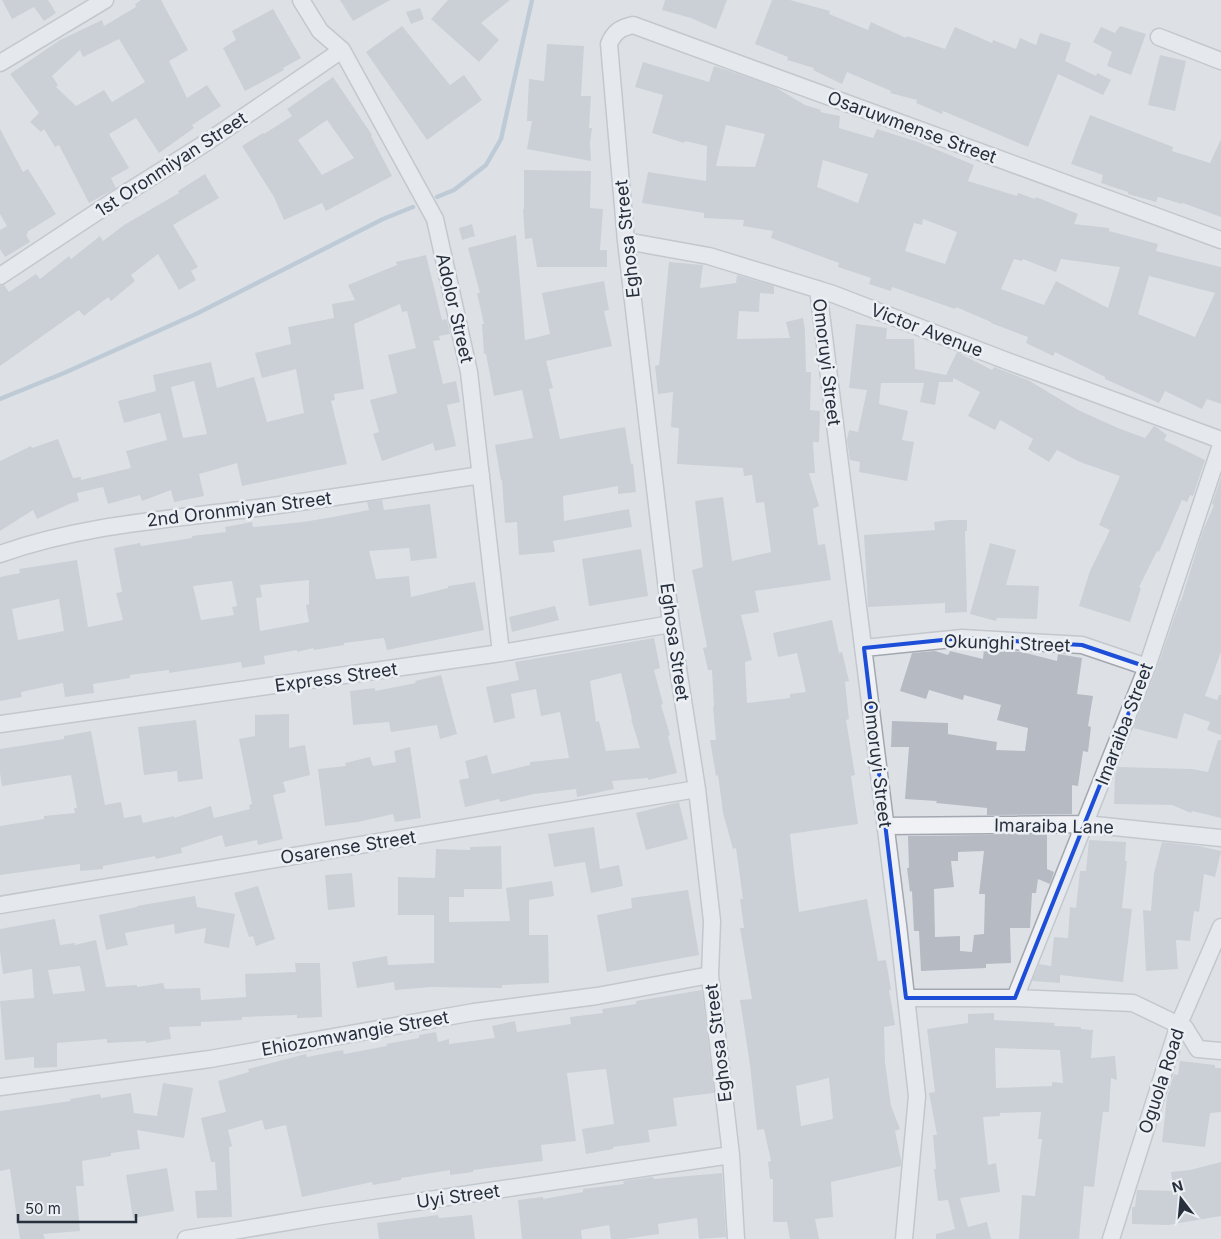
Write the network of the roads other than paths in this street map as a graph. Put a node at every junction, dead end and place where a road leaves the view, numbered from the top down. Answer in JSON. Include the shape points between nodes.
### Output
{"nodes":[{"id":1,"x":105,"y":0,"type":"edge"},
{"id":2,"x":301,"y":0,"type":"edge"},
{"id":3,"x":1159,"y":37,"type":"dead end"},
{"id":4,"x":609,"y":44,"type":"joint"},
{"id":5,"x":342,"y":50,"type":"junction"},
{"id":6,"x":1221,"y":61,"type":"edge"},
{"id":7,"x":0,"y":63,"type":"edge"},
{"id":8,"x":1221,"y":240,"type":"edge"},
{"id":9,"x":626,"y":241,"type":"junction"},
{"id":10,"x":0,"y":276,"type":"edge"},
{"id":11,"x":818,"y":289,"type":"junction"},
{"id":12,"x":1221,"y":440,"type":"edge"},
{"id":13,"x":1221,"y":445,"type":"edge"},
{"id":14,"x":481,"y":475,"type":"junction"},
{"id":15,"x":0,"y":554,"type":"edge"},
{"id":16,"x":671,"y":624,"type":"junction"},
{"id":17,"x":864,"y":648,"type":"junction"},
{"id":18,"x":501,"y":654,"type":"junction"},
{"id":19,"x":1147,"y":666,"type":"junction"},
{"id":20,"x":0,"y":724,"type":"edge"},
{"id":21,"x":697,"y":790,"type":"junction"},
{"id":22,"x":1085,"y":824,"type":"junction"},
{"id":23,"x":886,"y":826,"type":"junction"},
{"id":24,"x":1221,"y":838,"type":"edge"},
{"id":25,"x":0,"y":905,"type":"edge"},
{"id":26,"x":1221,"y":926,"type":"edge"},
{"id":27,"x":710,"y":975,"type":"junction"},
{"id":28,"x":906,"y":998,"type":"junction"},
{"id":29,"x":1015,"y":998,"type":"junction"},
{"id":30,"x":1179,"y":1024,"type":"junction"},
{"id":31,"x":1221,"y":1051,"type":"edge"},
{"id":32,"x":0,"y":1087,"type":"edge"},
{"id":33,"x":731,"y":1156,"type":"junction"},
{"id":34,"x":186,"y":1239,"type":"edge"},
{"id":35,"x":736,"y":1239,"type":"edge"},
{"id":36,"x":904,"y":1239,"type":"edge"},
{"id":37,"x":1111,"y":1239,"type":"edge"}],
"edges":[{"from":1,"to":7,"type":"street"},
{"from":2,"to":5,"type":"street","name":"Adolor Street","via":[[320,31]]},
{"from":3,"to":6,"type":"street"},
{"from":4,"to":8,"type":"street","name":"Osaruwmense Street","via":[[613,34],[633,25]]},
{"from":4,"to":9,"type":"street","name":"Eghosa Street"},
{"from":5,"to":10,"type":"street","name":"1st Oronmiyan Street"},
{"from":5,"to":14,"type":"street","name":"Adolor Street","via":[[435,219],[469,372]]},
{"from":9,"to":11,"type":"street","name":"Victor Avenue","via":[[709,256]]},
{"from":9,"to":16,"type":"street","name":"Eghosa Street"},
{"from":11,"to":12,"type":"street","name":"Victor Avenue"},
{"from":11,"to":17,"type":"street","name":"Omoruyi Street"},
{"from":13,"to":19,"type":"street","name":"Imaraiba Street"},
{"from":14,"to":15,"type":"street","name":"2nd Oronmiyan Street","via":[[118,524]]},
{"from":14,"to":18,"type":"street","name":"Adolor Street"},
{"from":16,"to":18,"type":"street","name":"Express Street"},
{"from":16,"to":21,"type":"street","name":"Eghosa Street"},
{"from":17,"to":19,"type":"street","name":"Okunghi Street","via":[[962,638],[1082,645]]},
{"from":17,"to":23,"type":"street","name":"Omoruyi Street"},
{"from":18,"to":20,"type":"street","name":"Express Street"},
{"from":19,"to":22,"type":"street","name":"Imaraiba Street"},
{"from":21,"to":25,"type":"street","name":"Osarense Street"},
{"from":21,"to":27,"type":"street","name":"Eghosa Street","via":[[712,921]]},
{"from":22,"to":23,"type":"street","name":"Imaraiba Lane"},
{"from":22,"to":24,"type":"street","name":"Imaraiba Lane"},
{"from":22,"to":29,"type":"street","name":"Imaraiba Street"},
{"from":23,"to":28,"type":"street","name":"Omoruyi Street"},
{"from":26,"to":30,"type":"street","name":"Oguola Road"},
{"from":27,"to":32,"type":"street","name":"Ehiozomwangie Street","via":[[597,996],[474,1012],[210,1059]]},
{"from":27,"to":33,"type":"street","name":"Eghosa Street"},
{"from":28,"to":29,"type":"street"},
{"from":28,"to":36,"type":"street","name":"Omoruyi Street","via":[[917,1096]]},
{"from":29,"to":30,"type":"street","via":[[1133,1003]]},
{"from":30,"to":31,"type":"street","via":[[1198,1049]]},
{"from":30,"to":37,"type":"street","name":"Oguola Road"},
{"from":33,"to":34,"type":"street","name":"Uyi Street"},
{"from":33,"to":35,"type":"street","name":"Eghosa Street"}]}
